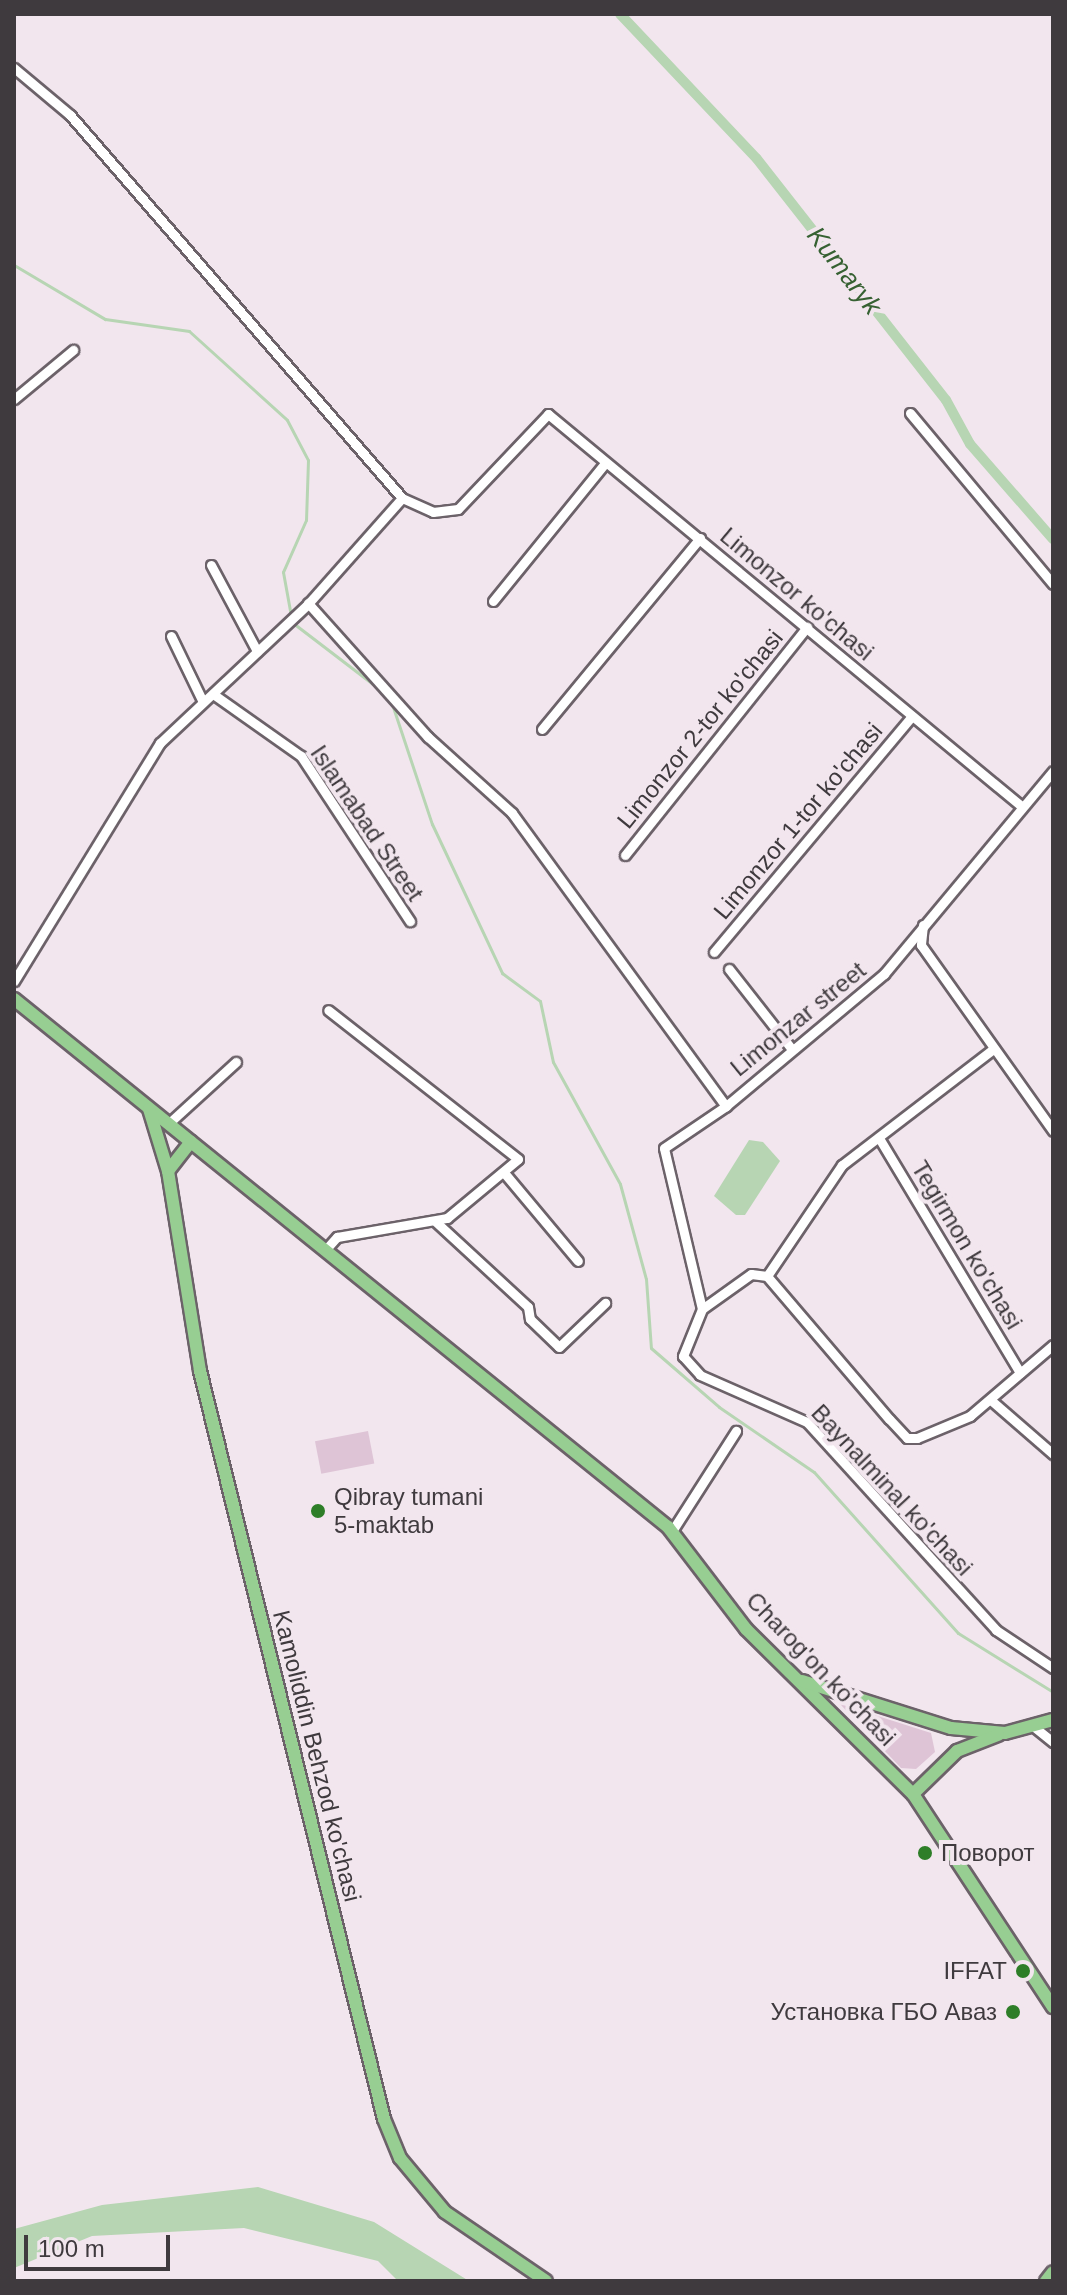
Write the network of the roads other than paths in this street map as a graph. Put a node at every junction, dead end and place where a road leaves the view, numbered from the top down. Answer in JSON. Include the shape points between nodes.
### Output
{"nodes":[{"id":1,"x":14,"y":68,"type":"edge"},
{"id":2,"x":73,"y":350,"type":"dead end"},
{"id":3,"x":14,"y":399,"type":"edge"},
{"id":4,"x":910,"y":413,"type":"dead end"},
{"id":5,"x":605,"y":463,"type":"junction"},
{"id":6,"x":402,"y":498,"type":"junction"},
{"id":7,"x":700,"y":538,"type":"junction"},
{"id":8,"x":211,"y":565,"type":"dead end"},
{"id":9,"x":1053,"y":584,"type":"edge"},
{"id":10,"x":493,"y":601,"type":"dead end"},
{"id":11,"x":306,"y":605,"type":"junction"},
{"id":12,"x":807,"y":627,"type":"junction"},
{"id":13,"x":171,"y":636,"type":"dead end"},
{"id":14,"x":257,"y":651,"type":"junction"},
{"id":15,"x":213,"y":694,"type":"junction"},
{"id":16,"x":203,"y":702,"type":"junction"},
{"id":17,"x":912,"y":716,"type":"junction"},
{"id":18,"x":542,"y":729,"type":"dead end"},
{"id":19,"x":1053,"y":771,"type":"edge"},
{"id":20,"x":1020,"y":805,"type":"junction"},
{"id":21,"x":625,"y":855,"type":"dead end"},
{"id":22,"x":410,"y":921,"type":"dead end"},
{"id":23,"x":923,"y":924,"type":"junction"},
{"id":24,"x":714,"y":952,"type":"dead end"},
{"id":25,"x":729,"y":969,"type":"dead end"},
{"id":26,"x":14,"y":981,"type":"edge"},
{"id":27,"x":14,"y":999,"type":"edge"},
{"id":28,"x":328,"y":1010,"type":"dead end"},
{"id":29,"x":791,"y":1048,"type":"junction"},
{"id":30,"x":993,"y":1049,"type":"junction"},
{"id":31,"x":236,"y":1062,"type":"dead end"},
{"id":32,"x":726,"y":1106,"type":"junction"},
{"id":33,"x":149,"y":1109,"type":"junction"},
{"id":34,"x":168,"y":1124,"type":"junction"},
{"id":35,"x":1053,"y":1131,"type":"edge"},
{"id":36,"x":879,"y":1138,"type":"junction"},
{"id":37,"x":191,"y":1142,"type":"junction"},
{"id":38,"x":168,"y":1171,"type":"junction"},
{"id":39,"x":506,"y":1175,"type":"junction"},
{"id":40,"x":436,"y":1222,"type":"junction"},
{"id":41,"x":327,"y":1248,"type":"junction"},
{"id":42,"x":578,"y":1261,"type":"dead end"},
{"id":43,"x":767,"y":1276,"type":"junction"},
{"id":44,"x":605,"y":1303,"type":"dead end"},
{"id":45,"x":702,"y":1309,"type":"junction"},
{"id":46,"x":1053,"y":1345,"type":"edge"},
{"id":47,"x":1020,"y":1373,"type":"junction"},
{"id":48,"x":992,"y":1401,"type":"junction"},
{"id":49,"x":736,"y":1431,"type":"dead end"},
{"id":50,"x":1053,"y":1454,"type":"edge"},
{"id":51,"x":672,"y":1531,"type":"junction"},
{"id":52,"x":1053,"y":1668,"type":"edge"},
{"id":53,"x":796,"y":1678,"type":"junction"},
{"id":54,"x":1053,"y":1720,"type":"edge"},
{"id":55,"x":1033,"y":1726,"type":"junction"},
{"id":56,"x":1005,"y":1733,"type":"junction"},
{"id":57,"x":1053,"y":1742,"type":"edge"},
{"id":58,"x":913,"y":1794,"type":"junction"},
{"id":59,"x":1053,"y":2007,"type":"edge"},
{"id":60,"x":1053,"y":2272,"type":"edge"},
{"id":61,"x":546,"y":2281,"type":"edge"},
{"id":62,"x":1046,"y":2281,"type":"edge"}],
"edges":[{"from":1,"to":6,"type":"street","via":[[70,115]]},
{"from":2,"to":3,"type":"street"},
{"from":4,"to":9,"type":"street"},
{"from":5,"to":6,"type":"street","name":"Limonzor ko'chasi","via":[[548,414],[458,509],[433,512]]},
{"from":5,"to":7,"type":"street","name":"Limonzor ko'chasi"},
{"from":5,"to":10,"type":"street"},
{"from":6,"to":11,"type":"street"},
{"from":7,"to":12,"type":"street","name":"Limonzor ko'chasi"},
{"from":7,"to":18,"type":"street"},
{"from":8,"to":14,"type":"street"},
{"from":11,"to":14,"type":"street"},
{"from":11,"to":32,"type":"street","via":[[397,694],[428,737],[512,813]]},
{"from":12,"to":17,"type":"street","name":"Limonzor ko'chasi"},
{"from":12,"to":21,"type":"street","name":"Limonzor 2-tor ko'chasi"},
{"from":13,"to":16,"type":"street"},
{"from":14,"to":15,"type":"street"},
{"from":15,"to":16,"type":"street"},
{"from":15,"to":22,"type":"street","name":"Islamabad Street","via":[[301,756]]},
{"from":16,"to":26,"type":"street","via":[[160,743]]},
{"from":17,"to":20,"type":"street","name":"Limonzor ko'chasi"},
{"from":17,"to":24,"type":"street","name":"Limonzor 1-tor ko'chasi"},
{"from":19,"to":20,"type":"street","name":"Limonzar street"},
{"from":20,"to":23,"type":"street","name":"Limonzar street"},
{"from":23,"to":29,"type":"street","name":"Limonzar street","via":[[884,974]]},
{"from":23,"to":30,"type":"street","via":[[921,945]]},
{"from":25,"to":29,"type":"street"},
{"from":27,"to":33,"type":"main road","name":"Charog'on ko'chasi"},
{"from":28,"to":39,"type":"street","via":[[346,1032],[517,1154]]},
{"from":29,"to":32,"type":"street","name":"Limonzar street"},
{"from":30,"to":35,"type":"street"},
{"from":30,"to":36,"type":"street"},
{"from":31,"to":34,"type":"street"},
{"from":32,"to":45,"type":"street","name":"Limonzar street","via":[[664,1148]]},
{"from":33,"to":34,"type":"main road","name":"Charog'on ko'chasi"},
{"from":33,"to":38,"type":"main road","name":"Kamoliddin Behzod ko'chasi"},
{"from":34,"to":37,"type":"main road","name":"Charog'on ko'chasi"},
{"from":36,"to":43,"type":"street","via":[[842,1165]]},
{"from":36,"to":47,"type":"street","name":"Tegirmon ko'chasi"},
{"from":37,"to":38,"type":"main road"},
{"from":37,"to":41,"type":"main road","name":"Charog'on ko'chasi"},
{"from":38,"to":61,"type":"main road","name":"Kamoliddin Behzod ko'chasi","via":[[200,1371],[384,2119],[400,2158],[445,2212]]},
{"from":39,"to":40,"type":"street"},
{"from":39,"to":42,"type":"street"},
{"from":40,"to":41,"type":"street","via":[[337,1237]]},
{"from":40,"to":44,"type":"street","via":[[528,1307],[530,1319],[559,1347]]},
{"from":41,"to":51,"type":"main road","name":"Charog'on ko'chasi"},
{"from":43,"to":45,"type":"street","via":[[751,1274]]},
{"from":43,"to":48,"type":"street","name":"Baynalminal ko'chasi","via":[[907,1438],[947,1430]]},
{"from":45,"to":52,"type":"street","name":"Baynalminal ko'chasi","via":[[683,1356],[700,1375],[807,1422],[996,1630]]},
{"from":46,"to":47,"type":"street","name":"Baynalminal ko'chasi"},
{"from":47,"to":48,"type":"street","name":"Baynalminal ko'chasi"},
{"from":48,"to":50,"type":"street"},
{"from":49,"to":51,"type":"street"},
{"from":51,"to":53,"type":"main road","name":"Charog'on ko'chasi","via":[[746,1629]]},
{"from":53,"to":56,"type":"main road","via":[[930,1724]]},
{"from":53,"to":58,"type":"main road","name":"Charog'on ko'chasi"},
{"from":54,"to":55,"type":"main road"},
{"from":55,"to":56,"type":"main road"},
{"from":55,"to":57,"type":"street"},
{"from":56,"to":58,"type":"main road","via":[[957,1751]]},
{"from":58,"to":59,"type":"main road","name":"Charog'on ko'chasi"},
{"from":60,"to":62,"type":"main road"}]}
